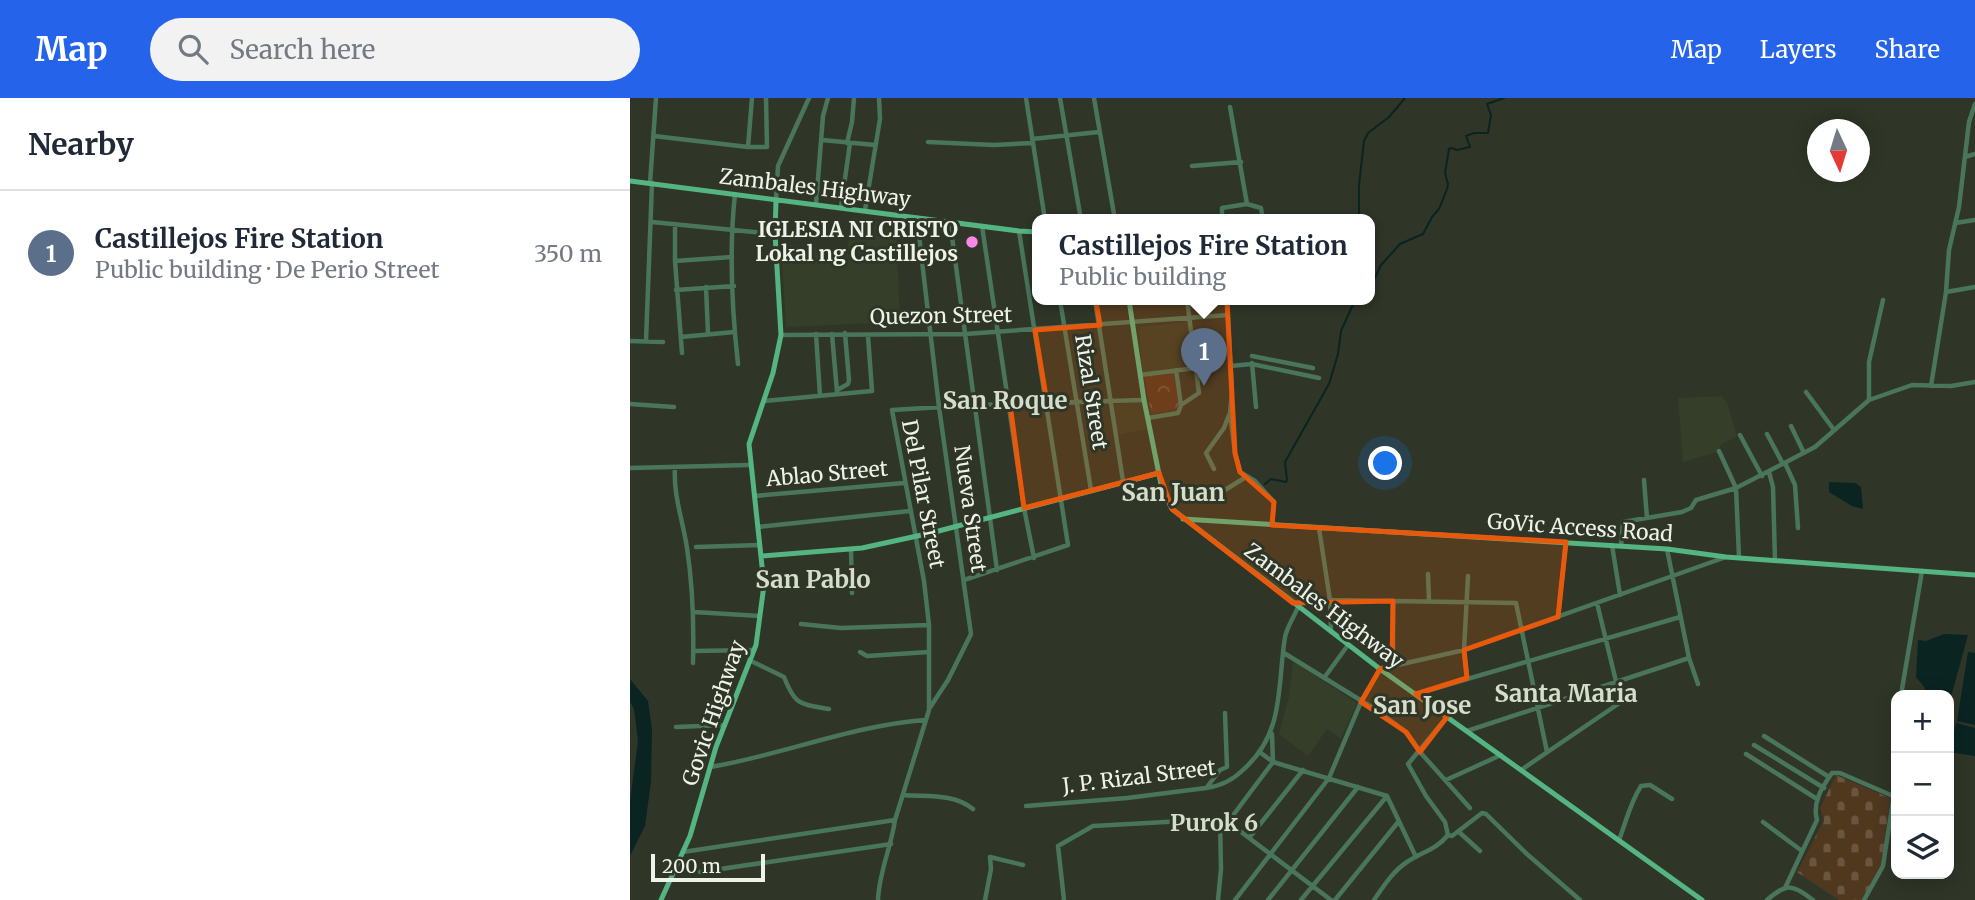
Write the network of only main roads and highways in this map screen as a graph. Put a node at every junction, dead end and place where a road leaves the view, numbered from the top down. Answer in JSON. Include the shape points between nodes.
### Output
{"nodes":[{"id":1,"x":630,"y":181,"type":"edge"},
{"id":2,"x":776,"y":200,"type":"junction"},
{"id":3,"x":1032,"y":232,"type":"edge"},
{"id":4,"x":1130,"y":305,"type":"edge"},
{"id":5,"x":1159,"y":472,"type":"junction"},
{"id":6,"x":1183,"y":519,"type":"junction"},
{"id":7,"x":761,"y":556,"type":"junction"},
{"id":8,"x":1975,"y":575,"type":"edge"},
{"id":9,"x":661,"y":900,"type":"edge"},
{"id":10,"x":1702,"y":900,"type":"edge"}],
"edges":[{"from":1,"to":2,"type":"main road","name":"Zambales Highway"},
{"from":2,"to":3,"type":"main road","name":"Zambales Highway"},
{"from":2,"to":7,"type":"main road","name":"Govic Highway","via":[[781,335],[774,373],[749,444]]},
{"from":4,"to":5,"type":"main road","name":"Zambales Highway"},
{"from":5,"to":6,"type":"main road","name":"Zambales Highway","via":[[1166,499]]},
{"from":5,"to":7,"type":"main road","via":[[914,536],[851,549]]},
{"from":6,"to":8,"type":"main road","name":"GoVic Access Road","via":[[1612,545]]},
{"from":6,"to":10,"type":"main road","name":"Zambales Highway","via":[[1380,669]]},
{"from":7,"to":9,"type":"main road","name":"Govic Highway","via":[[764,585],[751,661],[710,767],[690,836]]}]}
